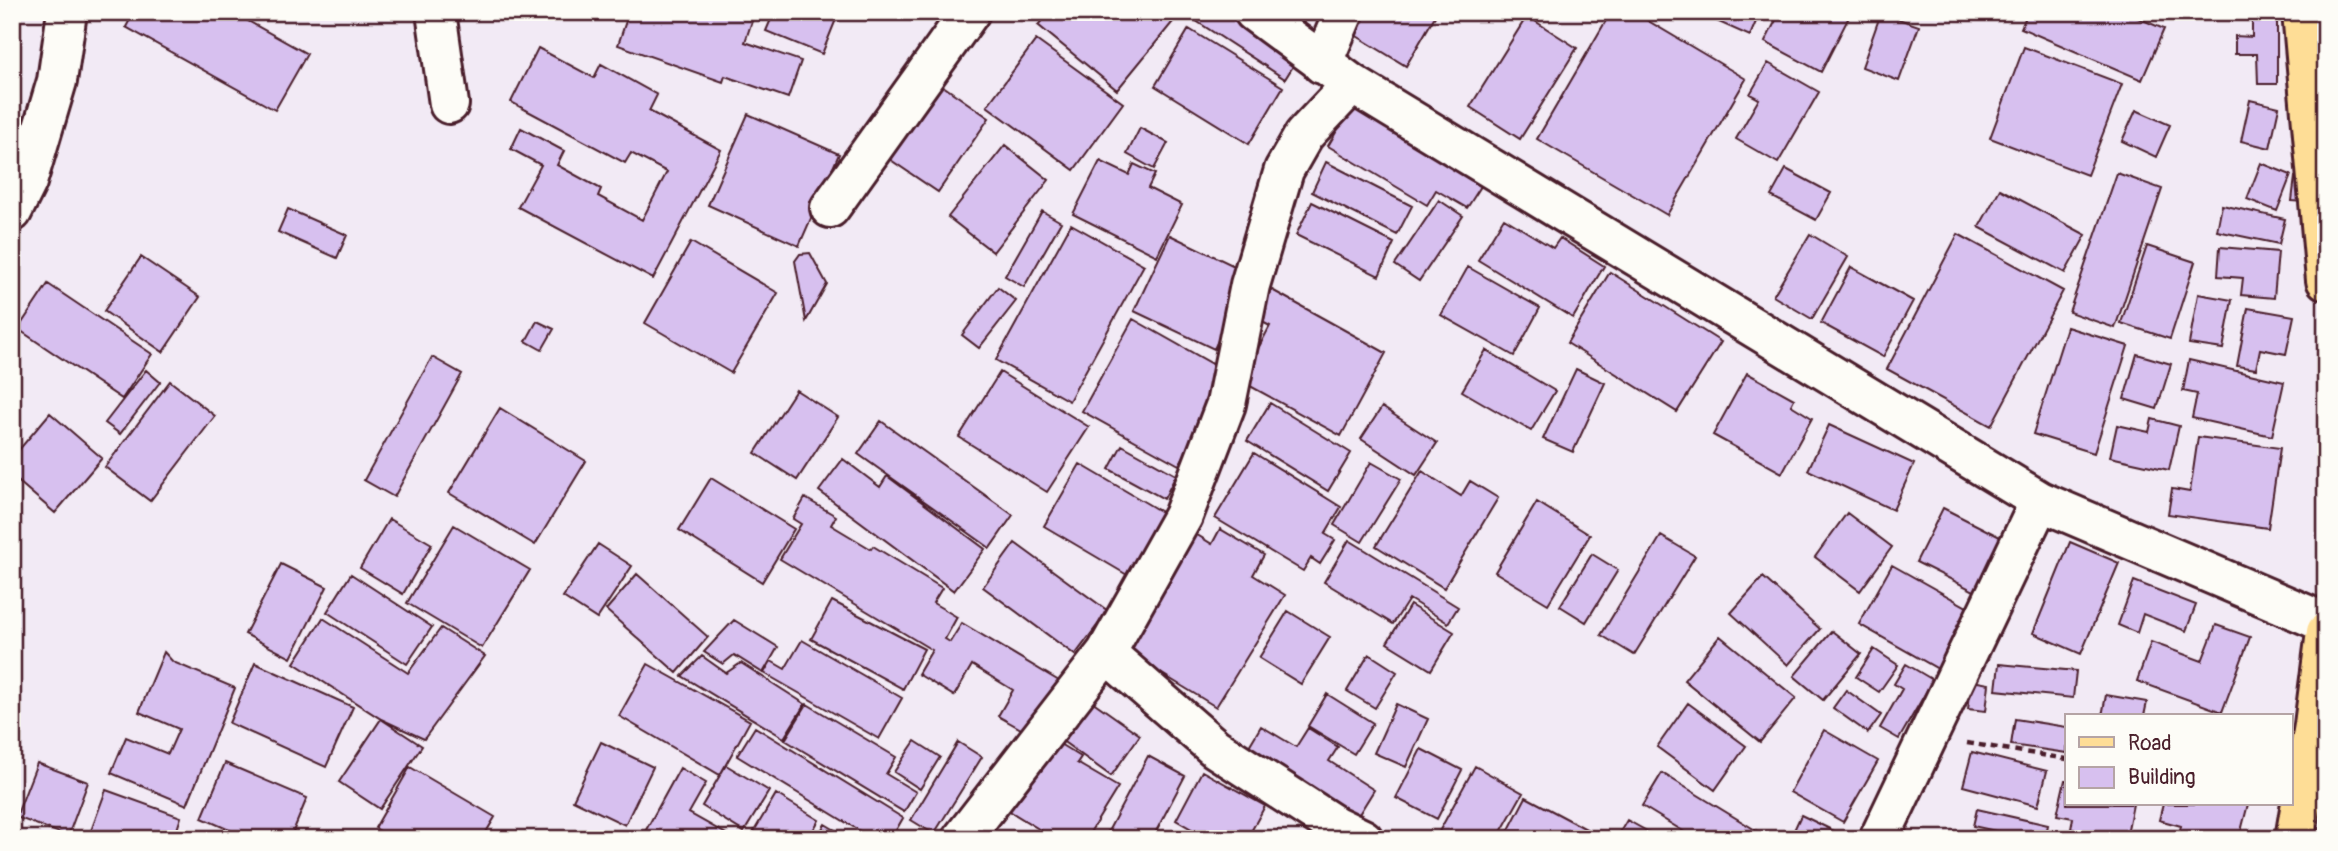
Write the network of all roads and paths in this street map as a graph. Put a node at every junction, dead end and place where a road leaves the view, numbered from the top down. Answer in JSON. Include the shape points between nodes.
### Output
{"nodes":[{"id":1,"x":67,"y":12,"type":"edge"},
{"id":2,"x":436,"y":12,"type":"edge"},
{"id":3,"x":970,"y":12,"type":"edge"},
{"id":4,"x":1254,"y":12,"type":"edge"},
{"id":5,"x":1344,"y":12,"type":"edge"},
{"id":6,"x":2302,"y":12,"type":"edge"},
{"id":7,"x":1337,"y":74,"type":"junction"},
{"id":8,"x":449,"y":104,"type":"dead end"},
{"id":9,"x":830,"y":208,"type":"dead end"},
{"id":10,"x":12,"y":212,"type":"edge"},
{"id":11,"x":2326,"y":280,"type":"edge"},
{"id":12,"x":2040,"y":501,"type":"junction"},
{"id":13,"x":2326,"y":623,"type":"edge"},
{"id":14,"x":2326,"y":632,"type":"edge"},
{"id":15,"x":1106,"y":653,"type":"junction"},
{"id":16,"x":1927,"y":737,"type":"junction"},
{"id":17,"x":2065,"y":759,"type":"edge"},
{"id":18,"x":962,"y":839,"type":"edge"},
{"id":19,"x":1363,"y":839,"type":"edge"},
{"id":20,"x":1879,"y":839,"type":"edge"},
{"id":21,"x":2295,"y":839,"type":"edge"}],
"edges":[{"from":1,"to":10,"type":"street","via":[[57,81],[27,182]]},
{"from":2,"to":8,"type":"street"},
{"from":3,"to":9,"type":"street"},
{"from":4,"to":7,"type":"street"},
{"from":5,"to":7,"type":"street"},
{"from":6,"to":11,"type":"main road"},
{"from":7,"to":12,"type":"street"},
{"from":7,"to":15,"type":"street","via":[[1283,170],[1250,285],[1226,404],[1183,516]]},
{"from":12,"to":13,"type":"street"},
{"from":12,"to":16,"type":"street"},
{"from":14,"to":21,"type":"main road"},
{"from":15,"to":18,"type":"street"},
{"from":15,"to":19,"type":"street","via":[[1215,748]]},
{"from":16,"to":17,"type":"path"},
{"from":16,"to":20,"type":"street"}]}
